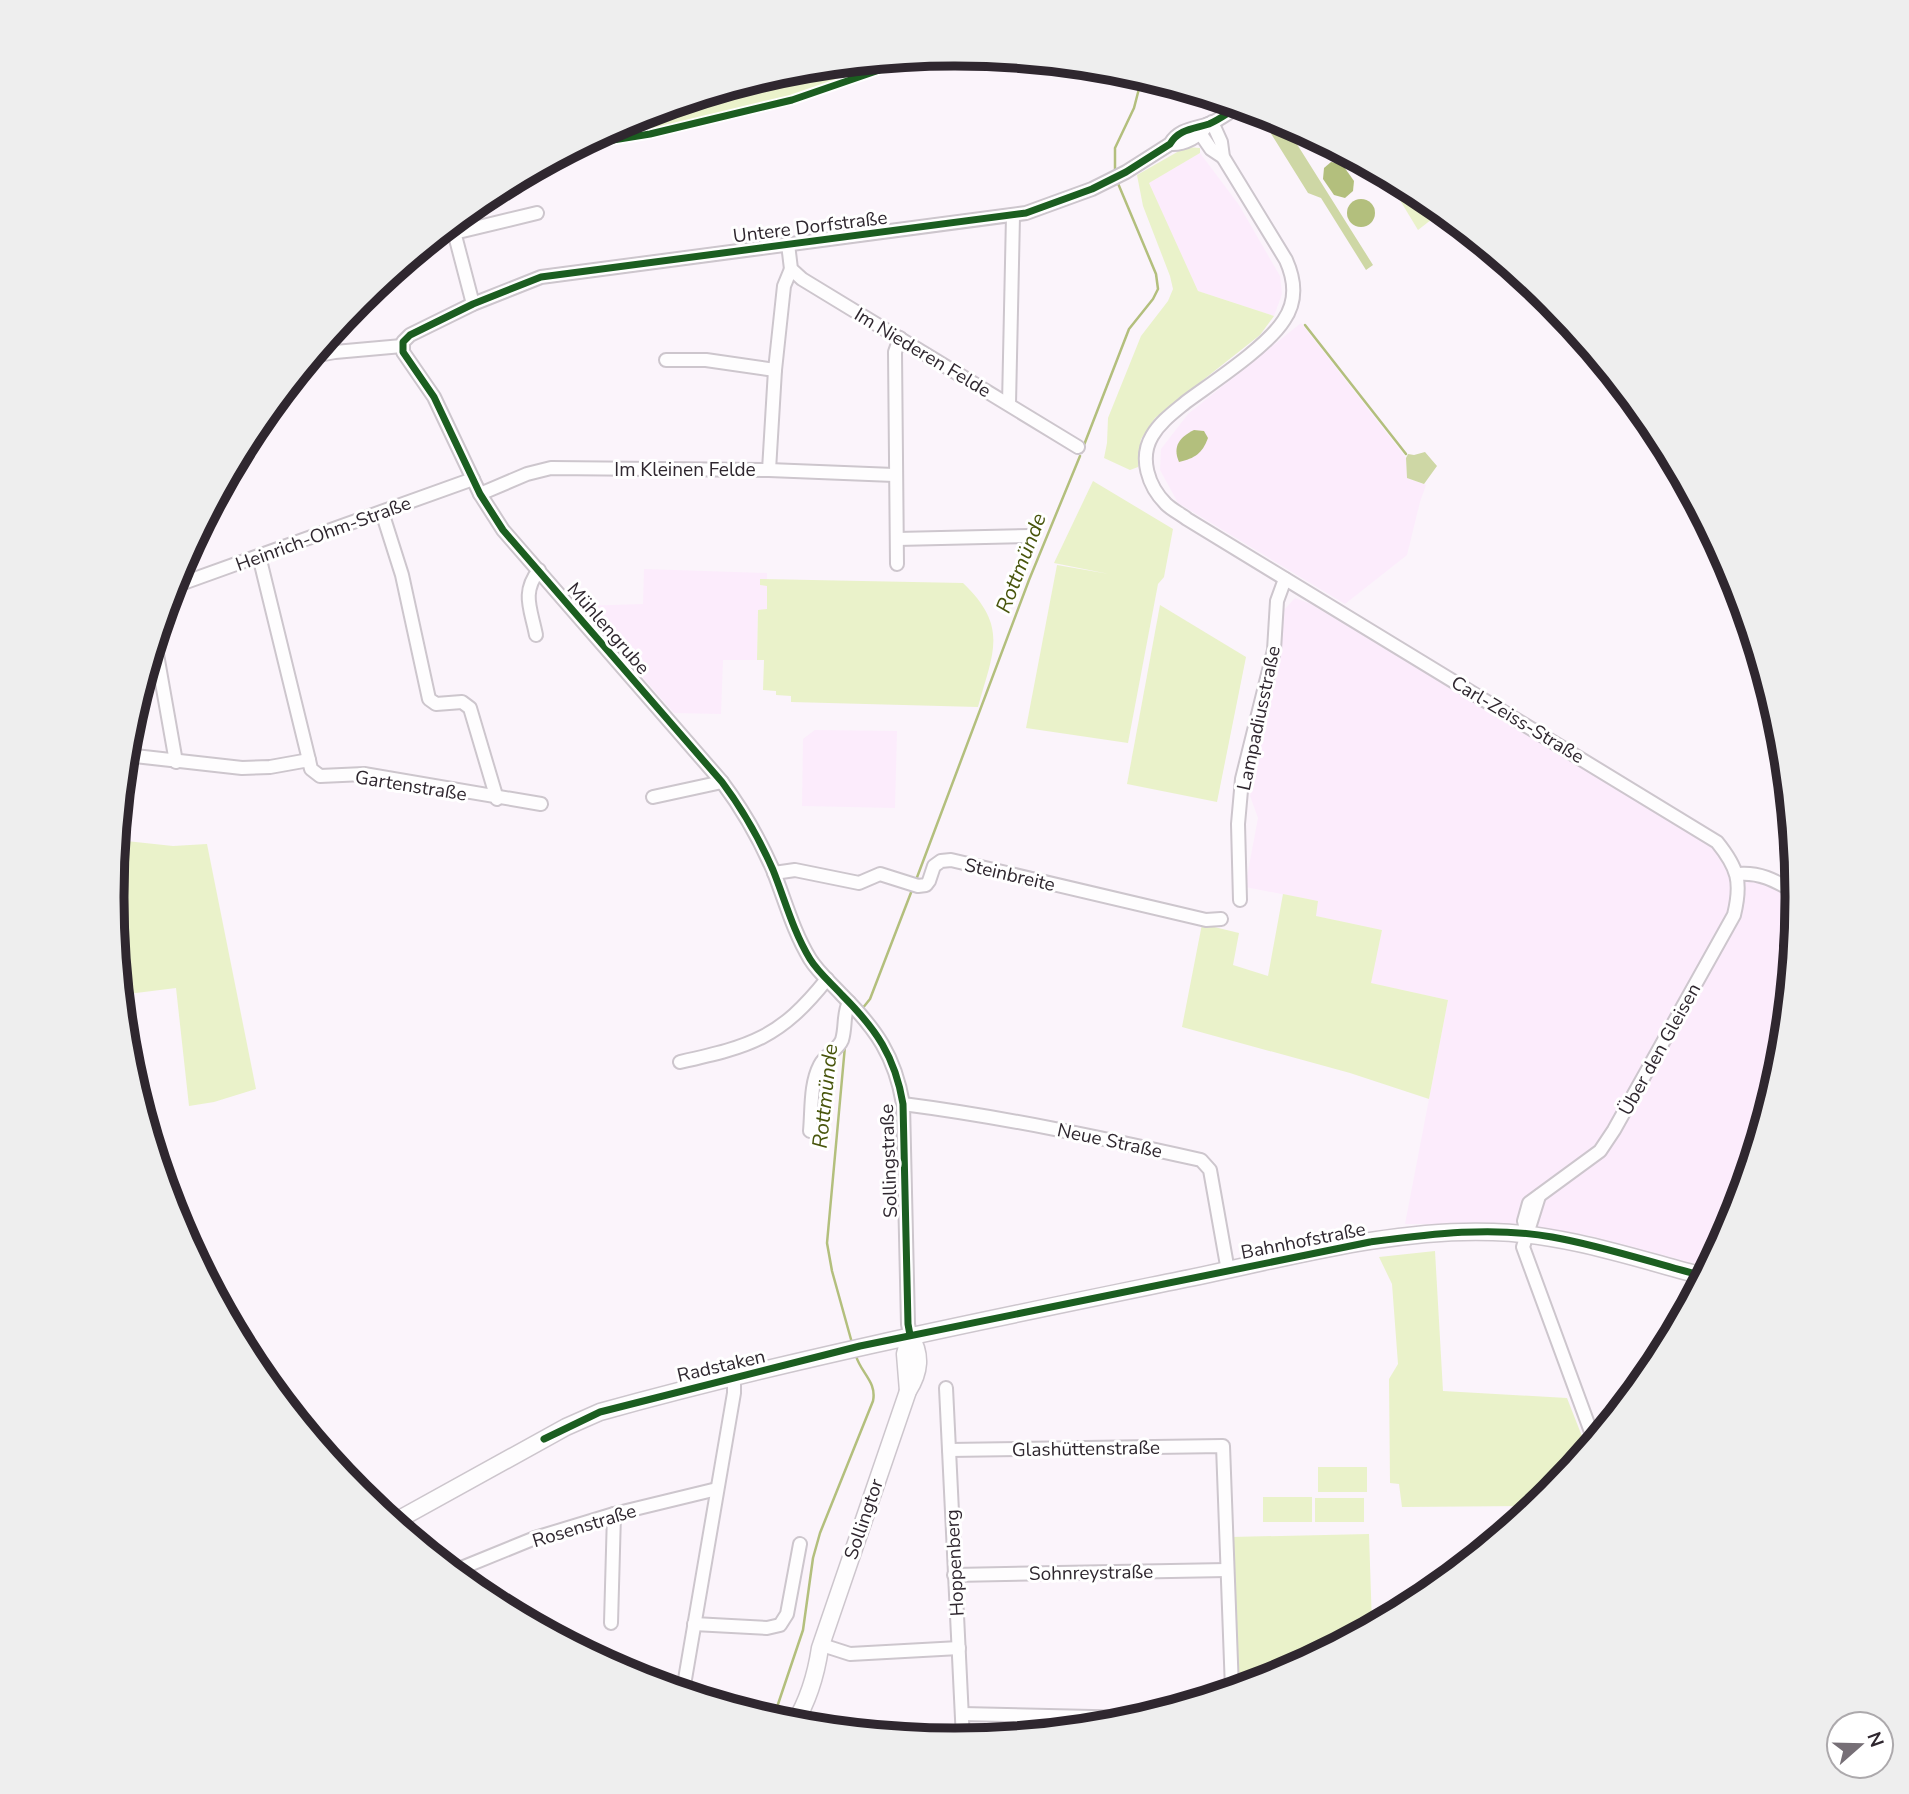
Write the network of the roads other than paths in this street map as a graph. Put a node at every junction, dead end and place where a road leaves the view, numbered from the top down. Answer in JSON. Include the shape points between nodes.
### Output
{"nodes":[{"id":1,"x":1228,"y":113,"type":"edge"},
{"id":2,"x":1207,"y":126,"type":"junction"},
{"id":3,"x":537,"y":213,"type":"dead end"},
{"id":4,"x":1013,"y":216,"type":"junction"},
{"id":5,"x":464,"y":227,"type":"edge"},
{"id":6,"x":454,"y":234,"type":"edge"},
{"id":7,"x":788,"y":244,"type":"junction"},
{"id":8,"x":791,"y":269,"type":"junction"},
{"id":9,"x":473,"y":304,"type":"junction"},
{"id":10,"x":900,"y":338,"type":"junction"},
{"id":11,"x":404,"y":342,"type":"junction"},
{"id":12,"x":326,"y":354,"type":"edge"},
{"id":13,"x":666,"y":360,"type":"dead end"},
{"id":14,"x":775,"y":370,"type":"junction"},
{"id":15,"x":1009,"y":404,"type":"junction"},
{"id":16,"x":1077,"y":447,"type":"dead end"},
{"id":17,"x":769,"y":470,"type":"junction"},
{"id":18,"x":894,"y":475,"type":"junction"},
{"id":19,"x":473,"y":479,"type":"junction"},
{"id":20,"x":480,"y":494,"type":"junction"},
{"id":21,"x":383,"y":512,"type":"junction"},
{"id":22,"x":1031,"y":536,"type":"dead end"},
{"id":23,"x":897,"y":539,"type":"junction"},
{"id":24,"x":260,"y":556,"type":"junction"},
{"id":25,"x":897,"y":564,"type":"dead end"},
{"id":26,"x":538,"y":570,"type":"junction"},
{"id":27,"x":1285,"y":579,"type":"junction"},
{"id":28,"x":186,"y":582,"type":"edge"},
{"id":29,"x":536,"y":635,"type":"dead end"},
{"id":30,"x":158,"y":662,"type":"edge"},
{"id":31,"x":136,"y":756,"type":"edge"},
{"id":32,"x":309,"y":760,"type":"junction"},
{"id":33,"x":176,"y":762,"type":"junction"},
{"id":34,"x":722,"y":782,"type":"junction"},
{"id":35,"x":653,"y":797,"type":"dead end"},
{"id":36,"x":497,"y":799,"type":"junction"},
{"id":37,"x":541,"y":804,"type":"dead end"},
{"id":38,"x":774,"y":873,"type":"junction"},
{"id":39,"x":1738,"y":874,"type":"junction"},
{"id":40,"x":1785,"y":886,"type":"edge"},
{"id":41,"x":1240,"y":900,"type":"dead end"},
{"id":42,"x":1221,"y":919,"type":"dead end"},
{"id":43,"x":797,"y":936,"type":"joint"},
{"id":44,"x":827,"y":979,"type":"junction"},
{"id":45,"x":852,"y":1005,"type":"junction"},
{"id":46,"x":680,"y":1062,"type":"dead end"},
{"id":47,"x":903,"y":1104,"type":"junction"},
{"id":48,"x":810,"y":1130,"type":"dead end"},
{"id":49,"x":1527,"y":1234,"type":"junction"},
{"id":50,"x":1228,"y":1271,"type":"junction"},
{"id":51,"x":1694,"y":1274,"type":"edge"},
{"id":52,"x":910,"y":1335,"type":"junction"},
{"id":53,"x":859,"y":1346,"type":"junction"},
{"id":54,"x":905,"y":1372,"type":"junction"},
{"id":55,"x":734,"y":1378,"type":"junction"},
{"id":56,"x":946,"y":1388,"type":"dead end"},
{"id":57,"x":908,"y":1391,"type":"junction"},
{"id":58,"x":1591,"y":1431,"type":"edge"},
{"id":59,"x":949,"y":1450,"type":"junction"},
{"id":60,"x":718,"y":1489,"type":"junction"},
{"id":61,"x":614,"y":1514,"type":"junction"},
{"id":62,"x":403,"y":1517,"type":"edge"},
{"id":63,"x":800,"y":1544,"type":"dead end"},
{"id":64,"x":464,"y":1567,"type":"edge"},
{"id":65,"x":1227,"y":1570,"type":"junction"},
{"id":66,"x":954,"y":1575,"type":"junction"},
{"id":67,"x":611,"y":1623,"type":"dead end"},
{"id":68,"x":694,"y":1625,"type":"junction"},
{"id":69,"x":821,"y":1647,"type":"junction"},
{"id":70,"x":958,"y":1648,"type":"junction"},
{"id":71,"x":1232,"y":1679,"type":"edge"},
{"id":72,"x":685,"y":1682,"type":"edge"},
{"id":73,"x":797,"y":1713,"type":"edge"},
{"id":74,"x":962,"y":1714,"type":"junction"},
{"id":75,"x":1084,"y":1717,"type":"edge"},
{"id":76,"x":963,"y":1728,"type":"edge"}],
"edges":[{"from":1,"to":2,"type":"street","name":"Untere Dorfstraße"},
{"from":2,"to":4,"type":"street","name":"Untere Dorfstraße","via":[[1180,145],[1170,144],[1072,198]]},
{"from":2,"to":27,"type":"street","name":"Carl-Zeiss-Straße","via":[[1211,149],[1223,157],[1289,266],[1292,304],[1268,339],[1156,430],[1146,448],[1147,472],[1165,503]]},
{"from":3,"to":5,"type":"street"},
{"from":4,"to":7,"type":"street","name":"Untere Dorfstraße"},
{"from":4,"to":15,"type":"street"},
{"from":6,"to":9,"type":"street"},
{"from":7,"to":8,"type":"street"},
{"from":7,"to":9,"type":"street","name":"Untere Dorfstraße","via":[[541,277]]},
{"from":8,"to":10,"type":"street","name":"Im Niederen Felde"},
{"from":8,"to":14,"type":"street","via":[[784,286]]},
{"from":9,"to":11,"type":"street","name":"Untere Dorfstraße"},
{"from":10,"to":15,"type":"street","name":"Im Niederen Felde"},
{"from":10,"to":18,"type":"street","via":[[895,352]]},
{"from":11,"to":12,"type":"street"},
{"from":11,"to":19,"type":"street","name":"Mühlengrube","via":[[403,352],[434,397]]},
{"from":13,"to":14,"type":"street","via":[[706,360]]},
{"from":14,"to":17,"type":"street"},
{"from":15,"to":16,"type":"street","name":"Im Niederen Felde"},
{"from":17,"to":18,"type":"street","name":"Im Kleinen Felde"},
{"from":17,"to":20,"type":"street","name":"Im Kleinen Felde","via":[[551,468]]},
{"from":18,"to":23,"type":"street"},
{"from":19,"to":20,"type":"street","name":"Mühlengrube"},
{"from":19,"to":21,"type":"street","name":"Heinrich-Ohm-Straße"},
{"from":20,"to":26,"type":"street","name":"Mühlengrube","via":[[503,530]]},
{"from":21,"to":24,"type":"street","name":"Heinrich-Ohm-Straße"},
{"from":21,"to":36,"type":"street","name":"Gartenstraße","via":[[429,699],[436,704],[462,702],[470,708]]},
{"from":22,"to":23,"type":"street"},
{"from":23,"to":25,"type":"street"},
{"from":24,"to":28,"type":"street","name":"Heinrich-Ohm-Straße"},
{"from":24,"to":32,"type":"street"},
{"from":26,"to":29,"type":"street","via":[[527,591]]},
{"from":26,"to":34,"type":"street","name":"Mühlengrube"},
{"from":27,"to":39,"type":"street","name":"Carl-Zeiss-Straße","via":[[1717,842]]},
{"from":27,"to":41,"type":"street","name":"Lampadiusstraße","via":[[1277,601],[1274,650],[1242,779]]},
{"from":30,"to":33,"type":"street"},
{"from":31,"to":33,"type":"street"},
{"from":32,"to":33,"type":"street","via":[[242,768]]},
{"from":32,"to":36,"type":"street","name":"Gartenstraße","via":[[320,776],[365,774]]},
{"from":34,"to":35,"type":"street"},
{"from":34,"to":38,"type":"street","name":"Mühlengrube","via":[[751,823]]},
{"from":36,"to":37,"type":"street","name":"Gartenstraße"},
{"from":38,"to":42,"type":"street","name":"Steinbreite","via":[[795,870],[859,883],[880,874],[914,886],[926,885],[934,866],[951,860]]},
{"from":38,"to":43,"type":"street","name":"Mühlengrube"},
{"from":39,"to":40,"type":"street","via":[[1767,876]]},
{"from":39,"to":49,"type":"street","name":"Über den Gleisen","via":[[1734,915],[1614,1130],[1600,1151],[1539,1196]]},
{"from":43,"to":44,"type":"street","name":"Sollingstraße"},
{"from":44,"to":45,"type":"street","name":"Sollingstraße"},
{"from":44,"to":46,"type":"street","via":[[804,1007],[757,1041]]},
{"from":45,"to":47,"type":"street","name":"Sollingstraße","via":[[892,1060]]},
{"from":45,"to":48,"type":"street","via":[[844,1015],[842,1039],[816,1075]]},
{"from":47,"to":50,"type":"street","name":"Neue Straße","via":[[1053,1127],[1201,1160],[1210,1170]]},
{"from":47,"to":52,"type":"street","name":"Sollingstraße"},
{"from":49,"to":50,"type":"main road","name":"Bahnhofstraße","via":[[1440,1233]]},
{"from":49,"to":51,"type":"main road","name":"Bahnhofstraße"},
{"from":49,"to":58,"type":"street","via":[[1523,1247],[1527,1261]]},
{"from":50,"to":52,"type":"main road","name":"Bahnhofstraße"},
{"from":52,"to":53,"type":"main road","name":"Radstaken"},
{"from":52,"to":54,"type":"main road","name":"Sollingtor"},
{"from":52,"to":57,"type":"main road","name":"Sollingtor","via":[[919,1361]]},
{"from":53,"to":54,"type":"main road","via":[[886,1351]]},
{"from":53,"to":55,"type":"main road","name":"Radstaken"},
{"from":54,"to":57,"type":"main road","name":"Sollingtor"},
{"from":55,"to":60,"type":"street"},
{"from":55,"to":62,"type":"main road","name":"Radstaken","via":[[600,1412]]},
{"from":56,"to":59,"type":"street","name":"Hoppenberg"},
{"from":57,"to":69,"type":"main road","name":"Sollingtor"},
{"from":59,"to":65,"type":"street","name":"Glashüttenstraße","via":[[1223,1446]]},
{"from":59,"to":66,"type":"street","name":"Hoppenberg"},
{"from":60,"to":61,"type":"street","name":"Rosenstraße"},
{"from":60,"to":68,"type":"street"},
{"from":61,"to":64,"type":"street","name":"Rosenstraße","via":[[535,1538]]},
{"from":61,"to":67,"type":"street"},
{"from":63,"to":68,"type":"street","via":[[787,1614],[780,1625]]},
{"from":65,"to":66,"type":"street","name":"Sohnreystraße"},
{"from":65,"to":71,"type":"street"},
{"from":66,"to":70,"type":"street","name":"Hoppenberg"},
{"from":68,"to":72,"type":"street"},
{"from":69,"to":70,"type":"street","via":[[850,1654]]},
{"from":69,"to":73,"type":"main road","name":"Sollingtor","via":[[810,1662]]},
{"from":70,"to":74,"type":"street","name":"Hoppenberg"},
{"from":74,"to":75,"type":"street"},
{"from":74,"to":76,"type":"street","name":"Hoppenberg"}]}
